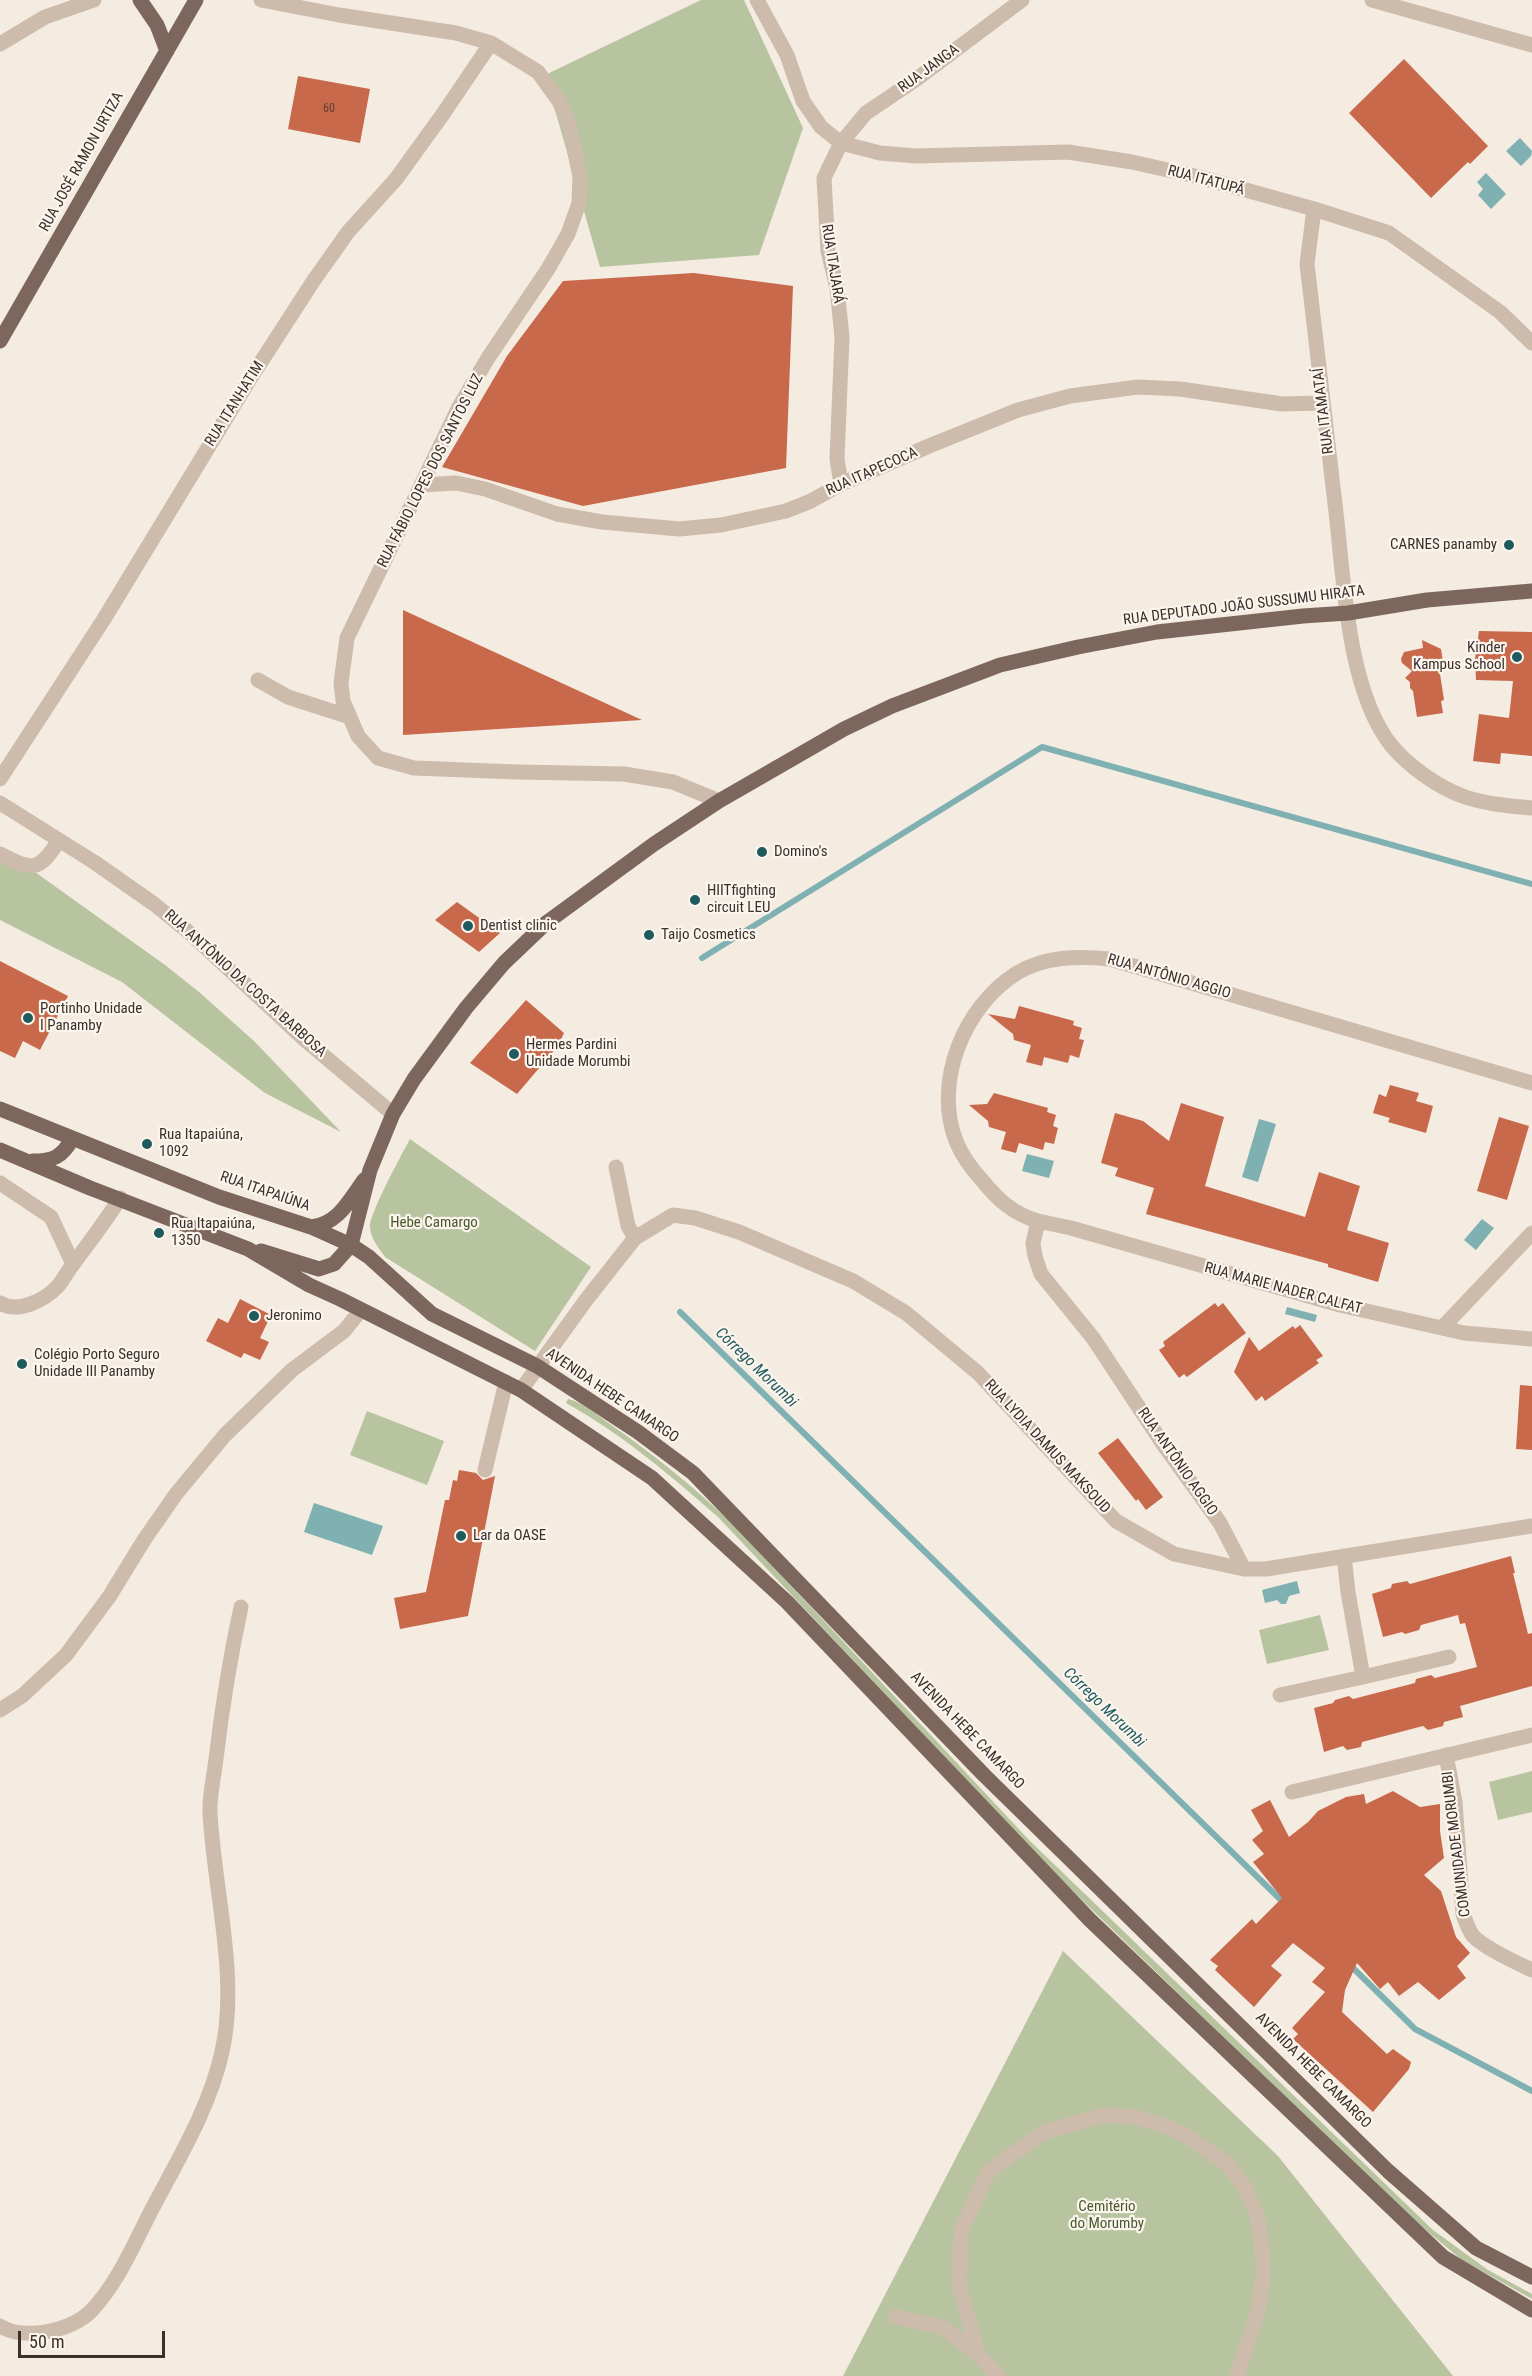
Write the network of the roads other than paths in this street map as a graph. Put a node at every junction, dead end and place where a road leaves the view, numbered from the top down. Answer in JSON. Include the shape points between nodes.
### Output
{"nodes":[{"id":1,"x":94,"y":0,"type":"edge"},
{"id":2,"x":140,"y":0,"type":"edge"},
{"id":3,"x":196,"y":0,"type":"edge"},
{"id":4,"x":261,"y":0,"type":"edge"},
{"id":5,"x":758,"y":0,"type":"edge"},
{"id":6,"x":1022,"y":0,"type":"edge"},
{"id":7,"x":1372,"y":0,"type":"edge"},
{"id":8,"x":491,"y":43,"type":"junction"},
{"id":9,"x":0,"y":44,"type":"edge"},
{"id":10,"x":1532,"y":45,"type":"edge"},
{"id":11,"x":167,"y":51,"type":"junction"},
{"id":12,"x":841,"y":143,"type":"junction"},
{"id":13,"x":1314,"y":209,"type":"junction"},
{"id":14,"x":0,"y":341,"type":"edge"},
{"id":15,"x":1532,"y":343,"type":"edge"},
{"id":16,"x":1323,"y":403,"type":"junction"},
{"id":17,"x":841,"y":484,"type":"junction"},
{"id":18,"x":421,"y":485,"type":"junction"},
{"id":19,"x":1532,"y":591,"type":"edge"},
{"id":20,"x":1348,"y":613,"type":"junction"},
{"id":21,"x":258,"y":680,"type":"dead end"},
{"id":22,"x":350,"y":717,"type":"junction"},
{"id":23,"x":0,"y":779,"type":"edge"},
{"id":24,"x":719,"y":801,"type":"junction"},
{"id":25,"x":0,"y":803,"type":"edge"},
{"id":26,"x":1532,"y":808,"type":"edge"},
{"id":27,"x":59,"y":840,"type":"junction"},
{"id":28,"x":0,"y":854,"type":"edge"},
{"id":29,"x":1532,"y":1083,"type":"edge"},
{"id":30,"x":0,"y":1109,"type":"edge"},
{"id":31,"x":393,"y":1114,"type":"junction"},
{"id":32,"x":72,"y":1139,"type":"junction"},
{"id":33,"x":0,"y":1150,"type":"edge"},
{"id":34,"x":27,"y":1161,"type":"junction"},
{"id":35,"x":616,"y":1167,"type":"dead end"},
{"id":36,"x":370,"y":1170,"type":"junction"},
{"id":37,"x":0,"y":1183,"type":"edge"},
{"id":38,"x":120,"y":1198,"type":"junction"},
{"id":39,"x":1038,"y":1221,"type":"junction"},
{"id":40,"x":311,"y":1227,"type":"junction"},
{"id":41,"x":1532,"y":1233,"type":"edge"},
{"id":42,"x":635,"y":1239,"type":"junction"},
{"id":43,"x":351,"y":1245,"type":"junction"},
{"id":44,"x":248,"y":1249,"type":"junction"},
{"id":45,"x":73,"y":1264,"type":"junction"},
{"id":46,"x":0,"y":1303,"type":"edge"},
{"id":47,"x":361,"y":1310,"type":"junction"},
{"id":48,"x":1442,"y":1328,"type":"junction"},
{"id":49,"x":1532,"y":1339,"type":"edge"},
{"id":50,"x":537,"y":1365,"type":"junction"},
{"id":51,"x":506,"y":1382,"type":"junction"},
{"id":52,"x":521,"y":1390,"type":"junction"},
{"id":53,"x":485,"y":1470,"type":"dead end"},
{"id":54,"x":1532,"y":1526,"type":"edge"},
{"id":55,"x":1344,"y":1556,"type":"junction"},
{"id":56,"x":1244,"y":1569,"type":"junction"},
{"id":57,"x":241,"y":1607,"type":"dead end"},
{"id":58,"x":1449,"y":1657,"type":"dead end"},
{"id":59,"x":1363,"y":1677,"type":"junction"},
{"id":60,"x":1280,"y":1695,"type":"dead end"},
{"id":61,"x":0,"y":1710,"type":"edge"},
{"id":62,"x":1532,"y":1735,"type":"edge"},
{"id":63,"x":1446,"y":1755,"type":"junction"},
{"id":64,"x":1292,"y":1792,"type":"dead end"},
{"id":65,"x":1532,"y":1970,"type":"edge"},
{"id":66,"x":1532,"y":2277,"type":"edge"},
{"id":67,"x":1532,"y":2310,"type":"edge"},
{"id":68,"x":896,"y":2317,"type":"dead end"},
{"id":69,"x":0,"y":2326,"type":"edge"},
{"id":70,"x":978,"y":2354,"type":"junction"},
{"id":71,"x":1239,"y":2369,"type":"edge"},
{"id":72,"x":999,"y":2376,"type":"edge"},
{"id":73,"x":1228,"y":2376,"type":"edge"}],
"edges":[{"from":1,"to":9,"type":"street","via":[[45,16]]},
{"from":2,"to":11,"type":"main road","via":[[157,25]]},
{"from":3,"to":11,"type":"main road","name":"RUA JOSÉ RAMON URTIZA"},
{"from":4,"to":8,"type":"street","name":"RUA FÁBIO LOPES DOS SANTOS LUZ","via":[[456,33]]},
{"from":5,"to":12,"type":"street","via":[[787,55],[803,101],[821,127]]},
{"from":6,"to":12,"type":"street","name":"RUA JANGA","via":[[866,113]]},
{"from":7,"to":10,"type":"street"},
{"from":8,"to":18,"type":"street","name":"RUA FÁBIO LOPES DOS SANTOS LUZ","via":[[538,72],[559,100],[574,145],[580,177],[579,203],[568,234],[459,407]]},
{"from":8,"to":23,"type":"street","name":"RUA ITANHATIM","via":[[396,179],[348,232],[308,290]]},
{"from":11,"to":14,"type":"main road","name":"RUA JOSÉ RAMON URTIZA"},
{"from":12,"to":13,"type":"street","name":"RUA ITATUPÃ","via":[[880,153],[916,156],[1068,152],[1199,177]]},
{"from":12,"to":17,"type":"street","name":"RUA ITAJARÁ","via":[[824,178],[824,208],[842,337],[837,459]]},
{"from":13,"to":15,"type":"street","name":"RUA ITATUPÃ","via":[[1389,233],[1500,312]]},
{"from":13,"to":16,"type":"street","name":"RUA ITAMATAÍ","via":[[1307,264]]},
{"from":16,"to":17,"type":"street","name":"RUA ITAPECOCA","via":[[1282,404],[1138,387],[1070,396],[1018,410]]},
{"from":16,"to":20,"type":"street","name":"RUA ITAMATAÍ"},
{"from":17,"to":18,"type":"street","name":"RUA ITAPECOCA","via":[[786,511],[721,525],[679,529],[557,514],[456,483]]},
{"from":18,"to":22,"type":"street","name":"RUA FÁBIO LOPES DOS SANTOS LUZ","via":[[347,638],[341,683]]},
{"from":19,"to":20,"type":"main road","name":"RUA DEPUTADO JOÃO SUSSUMU HIRATA","via":[[1427,600]]},
{"from":20,"to":24,"type":"main road","name":"RUA DEPUTADO JOÃO SUSSUMU HIRATA","via":[[1157,632],[1000,665],[854,724]]},
{"from":20,"to":26,"type":"street","via":[[1363,692],[1391,745],[1411,766],[1464,797]]},
{"from":21,"to":22,"type":"street","via":[[288,697]]},
{"from":22,"to":24,"type":"street","name":"RUA FÁBIO LOPES DOS SANTOS LUZ","via":[[365,746],[390,763],[425,768],[624,774],[673,782]]},
{"from":24,"to":31,"type":"main road","name":"RUA DEPUTADO JOÃO SUSSUMU HIRATA","via":[[546,923],[504,963],[466,1008]]},
{"from":25,"to":27,"type":"street","name":"RUA ANTÔNIO DA COSTA BARBOSA"},
{"from":27,"to":28,"type":"street","via":[[40,864],[30,866]]},
{"from":27,"to":31,"type":"street","name":"RUA ANTÔNIO DA COSTA BARBOSA","via":[[191,934],[304,1039]]},
{"from":29,"to":39,"type":"street","name":"RUA ANTÔNIO AGGIO","via":[[1110,959],[1049,960],[1017,973],[981,1005],[956,1053],[948,1093],[955,1139],[964,1160],[997,1199]]},
{"from":30,"to":32,"type":"main road","name":"RUA ITAPAIÚNA"},
{"from":31,"to":36,"type":"main road","name":"RUA DEPUTADO JOÃO SUSSUMU HIRATA"},
{"from":32,"to":34,"type":"main road","via":[[60,1155],[48,1161]]},
{"from":32,"to":40,"type":"main road","name":"RUA ITAPAIÚNA","via":[[219,1197]]},
{"from":33,"to":34,"type":"main road"},
{"from":34,"to":38,"type":"main road"},
{"from":35,"to":42,"type":"street","via":[[628,1226]]},
{"from":36,"to":40,"type":"main road","name":"RUA DEPUTADO JOÃO SUSSUMU HIRATA","via":[[336,1218],[324,1226]]},
{"from":36,"to":43,"type":"main road","name":"RUA DEPUTADO JOÃO SUSSUMU HIRATA"},
{"from":37,"to":45,"type":"street","via":[[51,1217]]},
{"from":38,"to":44,"type":"main road"},
{"from":38,"to":45,"type":"street"},
{"from":39,"to":48,"type":"street","name":"RUA MARIE NADER CALFAT","via":[[1340,1305]]},
{"from":39,"to":56,"type":"street","name":"RUA ANTÔNIO AGGIO","via":[[1033,1243],[1041,1274],[1093,1338],[1220,1523]]},
{"from":40,"to":43,"type":"main road","name":"RUA ITAPAIÚNA"},
{"from":41,"to":48,"type":"street"},
{"from":42,"to":50,"type":"street","name":"RUA LYDIA DAMUS MAKSOUD"},
{"from":42,"to":56,"type":"street","name":"RUA LYDIA DAMUS MAKSOUD","via":[[673,1215],[695,1218],[739,1232],[853,1281],[906,1313],[978,1373],[1116,1521],[1174,1554]]},
{"from":43,"to":44,"type":"main road","via":[[334,1264],[319,1269]]},
{"from":43,"to":50,"type":"main road","name":"AVENIDA HEBE CAMARGO","via":[[432,1314]]},
{"from":44,"to":47,"type":"main road"},
{"from":45,"to":46,"type":"street","via":[[58,1286],[39,1300],[25,1306],[6,1307]]},
{"from":47,"to":51,"type":"main road"},
{"from":47,"to":61,"type":"street","via":[[344,1331],[292,1370],[225,1435],[176,1494],[110,1597],[66,1655],[22,1696]]},
{"from":48,"to":49,"type":"street","name":"RUA MARIE NADER CALFAT"},
{"from":50,"to":52,"type":"street","name":"RUA LYDIA DAMUS MAKSOUD"},
{"from":50,"to":66,"type":"main road","name":"AVENIDA HEBE CAMARGO","via":[[693,1473],[984,1775],[1388,2171],[1476,2248]]},
{"from":51,"to":52,"type":"main road"},
{"from":51,"to":53,"type":"street"},
{"from":52,"to":67,"type":"main road","via":[[652,1478],[787,1602],[1090,1920],[1443,2257]]},
{"from":54,"to":55,"type":"street","name":"RUA LYDIA DAMUS MAKSOUD"},
{"from":55,"to":56,"type":"street","name":"RUA LYDIA DAMUS MAKSOUD"},
{"from":55,"to":59,"type":"street"},
{"from":57,"to":69,"type":"street","via":[[228,1667],[210,1811],[229,1999],[222,2052],[203,2112],[124,2262],[91,2312],[54,2331],[10,2332]]},
{"from":58,"to":59,"type":"street"},
{"from":59,"to":60,"type":"street"},
{"from":62,"to":63,"type":"street"},
{"from":63,"to":64,"type":"street"},
{"from":63,"to":65,"type":"street","name":"COMUNIDADE MORUMBI","via":[[1467,1927],[1474,1936]]},
{"from":68,"to":70,"type":"street","via":[[942,2327]]},
{"from":70,"to":71,"type":"street","via":[[959,2285],[961,2230],[989,2171],[1044,2132],[1104,2115],[1133,2117],[1185,2135],[1229,2165],[1246,2189],[1257,2216],[1263,2279],[1257,2315]]},
{"from":70,"to":72,"type":"street"},
{"from":71,"to":73,"type":"street"}]}
